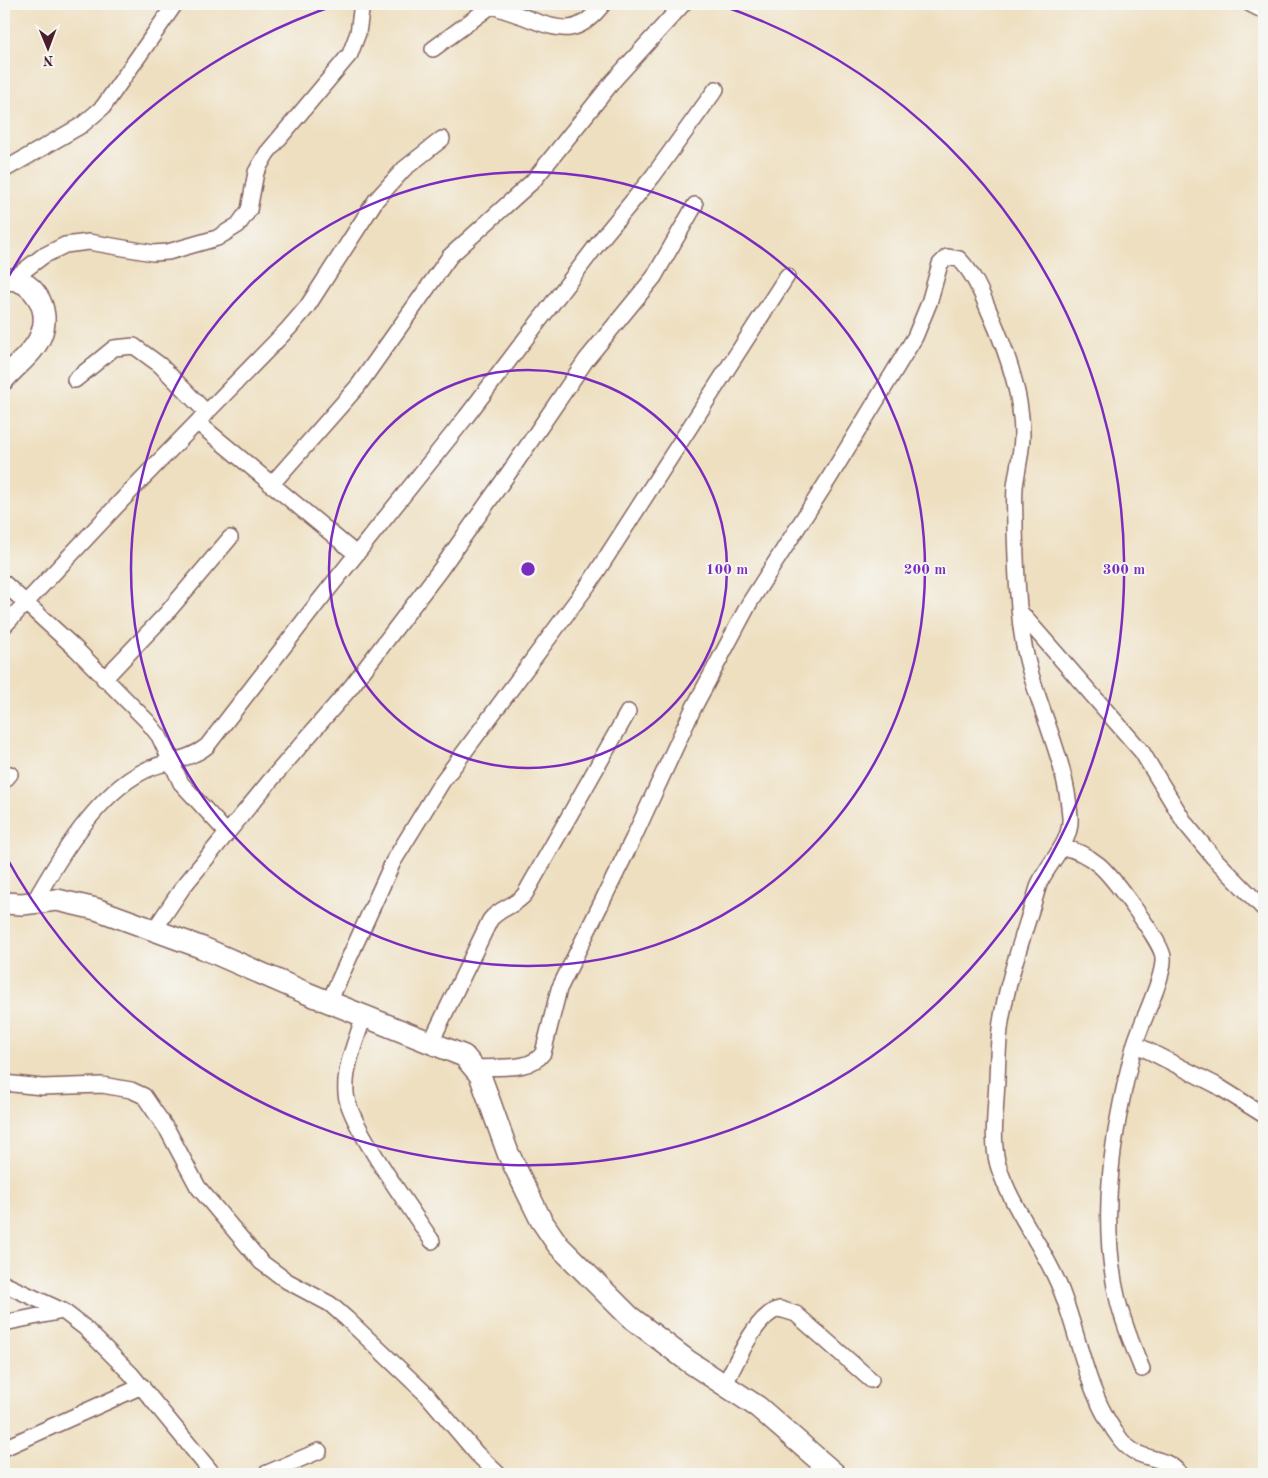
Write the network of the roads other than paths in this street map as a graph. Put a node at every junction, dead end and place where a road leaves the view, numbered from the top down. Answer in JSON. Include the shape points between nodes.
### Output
{"nodes":[{"id":1,"x":175,"y":4,"type":"edge"},
{"id":2,"x":362,"y":4,"type":"edge"},
{"id":3,"x":603,"y":4,"type":"edge"},
{"id":4,"x":683,"y":4,"type":"edge"},
{"id":5,"x":1250,"y":4,"type":"edge"},
{"id":6,"x":489,"y":5,"type":"edge"},
{"id":7,"x":1264,"y":11,"type":"edge"},
{"id":8,"x":433,"y":49,"type":"dead end"},
{"id":9,"x":716,"y":89,"type":"dead end"},
{"id":10,"x":442,"y":139,"type":"dead end"},
{"id":11,"x":4,"y":170,"type":"edge"},
{"id":12,"x":695,"y":205,"type":"dead end"},
{"id":13,"x":787,"y":276,"type":"dead end"},
{"id":14,"x":9,"y":278,"type":"edge"},
{"id":15,"x":4,"y":378,"type":"edge"},
{"id":16,"x":75,"y":380,"type":"dead end"},
{"id":17,"x":202,"y":418,"type":"junction"},
{"id":18,"x":271,"y":485,"type":"junction"},
{"id":19,"x":230,"y":538,"type":"dead end"},
{"id":20,"x":356,"y":554,"type":"junction"},
{"id":21,"x":4,"y":583,"type":"edge"},
{"id":22,"x":26,"y":602,"type":"junction"},
{"id":23,"x":1020,"y":612,"type":"junction"},
{"id":24,"x":4,"y":626,"type":"edge"},
{"id":25,"x":104,"y":680,"type":"junction"},
{"id":26,"x":628,"y":712,"type":"dead end"},
{"id":27,"x":170,"y":761,"type":"junction"},
{"id":28,"x":227,"y":833,"type":"junction"},
{"id":29,"x":1062,"y":847,"type":"junction"},
{"id":30,"x":4,"y":902,"type":"edge"},
{"id":31,"x":34,"y":902,"type":"junction"},
{"id":32,"x":1264,"y":910,"type":"edge"},
{"id":33,"x":154,"y":930,"type":"junction"},
{"id":34,"x":329,"y":1002,"type":"junction"},
{"id":35,"x":364,"y":1016,"type":"junction"},
{"id":36,"x":431,"y":1042,"type":"junction"},
{"id":37,"x":1135,"y":1044,"type":"junction"},
{"id":38,"x":475,"y":1068,"type":"junction"},
{"id":39,"x":4,"y":1083,"type":"edge"},
{"id":40,"x":1264,"y":1115,"type":"edge"},
{"id":41,"x":432,"y":1240,"type":"dead end"},
{"id":42,"x":4,"y":1284,"type":"edge"},
{"id":43,"x":63,"y":1311,"type":"junction"},
{"id":44,"x":4,"y":1323,"type":"edge"},
{"id":45,"x":1142,"y":1369,"type":"dead end"},
{"id":46,"x":871,"y":1380,"type":"dead end"},
{"id":47,"x":725,"y":1384,"type":"junction"},
{"id":48,"x":142,"y":1386,"type":"junction"},
{"id":49,"x":4,"y":1448,"type":"edge"},
{"id":50,"x":319,"y":1450,"type":"dead end"},
{"id":51,"x":213,"y":1474,"type":"edge"},
{"id":52,"x":265,"y":1474,"type":"edge"},
{"id":53,"x":498,"y":1474,"type":"edge"},
{"id":54,"x":835,"y":1474,"type":"edge"},
{"id":55,"x":1180,"y":1474,"type":"edge"}],
"edges":[{"from":1,"to":11,"type":"street","via":[[95,115]]},
{"from":2,"to":14,"type":"street","via":[[358,33],[350,54],[267,153],[256,172],[249,210],[238,225],[216,238],[168,252],[153,253],[89,242],[70,244],[43,256]]},
{"from":3,"to":6,"type":"street","via":[[584,24],[560,29]]},
{"from":4,"to":18,"type":"street","via":[[614,80],[533,181],[450,256],[358,386]]},
{"from":5,"to":7,"type":"street"},
{"from":6,"to":8,"type":"street"},
{"from":9,"to":20,"type":"street","via":[[653,176]]},
{"from":10,"to":17,"type":"street","via":[[404,169],[376,200],[307,307]]},
{"from":12,"to":28,"type":"street","via":[[654,277],[586,360],[440,570],[351,687]]},
{"from":13,"to":34,"type":"street","via":[[591,581],[442,782],[393,862]]},
{"from":14,"to":15,"type":"street","via":[[24,283],[41,300],[44,323],[32,350]]},
{"from":16,"to":17,"type":"street","via":[[114,348],[134,346],[160,365]]},
{"from":17,"to":18,"type":"street"},
{"from":17,"to":22,"type":"street"},
{"from":18,"to":20,"type":"street"},
{"from":19,"to":25,"type":"street"},
{"from":20,"to":27,"type":"street","via":[[208,746],[192,756]]},
{"from":21,"to":22,"type":"street"},
{"from":22,"to":24,"type":"street"},
{"from":22,"to":25,"type":"street"},
{"from":23,"to":29,"type":"street","via":[[1022,635],[1039,700],[1059,755],[1070,818]]},
{"from":23,"to":32,"type":"street","via":[[1142,752],[1185,823]]},
{"from":23,"to":38,"type":"street","via":[[1015,488],[1022,434],[1017,396],[1003,342],[975,279],[960,259],[947,257],[938,269],[915,337],[750,602],[693,709],[559,989],[544,1054],[529,1065]]},
{"from":25,"to":27,"type":"street","via":[[159,736]]},
{"from":26,"to":36,"type":"street","via":[[525,894],[516,904],[499,910],[490,920]]},
{"from":27,"to":28,"type":"street","via":[[195,800]]},
{"from":27,"to":31,"type":"street","via":[[143,771],[124,783],[81,828]]},
{"from":28,"to":33,"type":"street","via":[[183,887]]},
{"from":29,"to":37,"type":"street","via":[[1083,854],[1101,866],[1161,948],[1162,969]]},
{"from":29,"to":55,"type":"street","via":[[1039,884],[1001,1022],[994,1138],[998,1163],[1007,1190],[1061,1289],[1094,1389],[1120,1438],[1134,1453],[1143,1458],[1168,1462]]},
{"from":30,"to":31,"type":"street"},
{"from":31,"to":33,"type":"street","via":[[68,901]]},
{"from":33,"to":34,"type":"street"},
{"from":34,"to":35,"type":"street"},
{"from":35,"to":36,"type":"street"},
{"from":35,"to":41,"type":"street","via":[[348,1065],[346,1101]]},
{"from":36,"to":38,"type":"street","via":[[464,1056]]},
{"from":37,"to":40,"type":"street","via":[[1216,1085]]},
{"from":37,"to":45,"type":"street","via":[[1115,1132],[1108,1230],[1118,1301]]},
{"from":38,"to":47,"type":"street","via":[[486,1088],[520,1179],[558,1245],[629,1316],[688,1361]]},
{"from":39,"to":53,"type":"street","via":[[42,1087],[102,1085],[131,1090],[144,1096],[168,1131],[198,1187],[261,1262],[287,1282],[330,1304],[347,1319],[427,1395]]},
{"from":42,"to":43,"type":"street"},
{"from":43,"to":44,"type":"street"},
{"from":43,"to":48,"type":"street","via":[[84,1327]]},
{"from":46,"to":47,"type":"street","via":[[796,1314],[780,1309],[770,1313],[759,1324]]},
{"from":47,"to":54,"type":"street","via":[[758,1407]]},
{"from":48,"to":49,"type":"street"},
{"from":48,"to":51,"type":"street"},
{"from":50,"to":52,"type":"street"}]}
